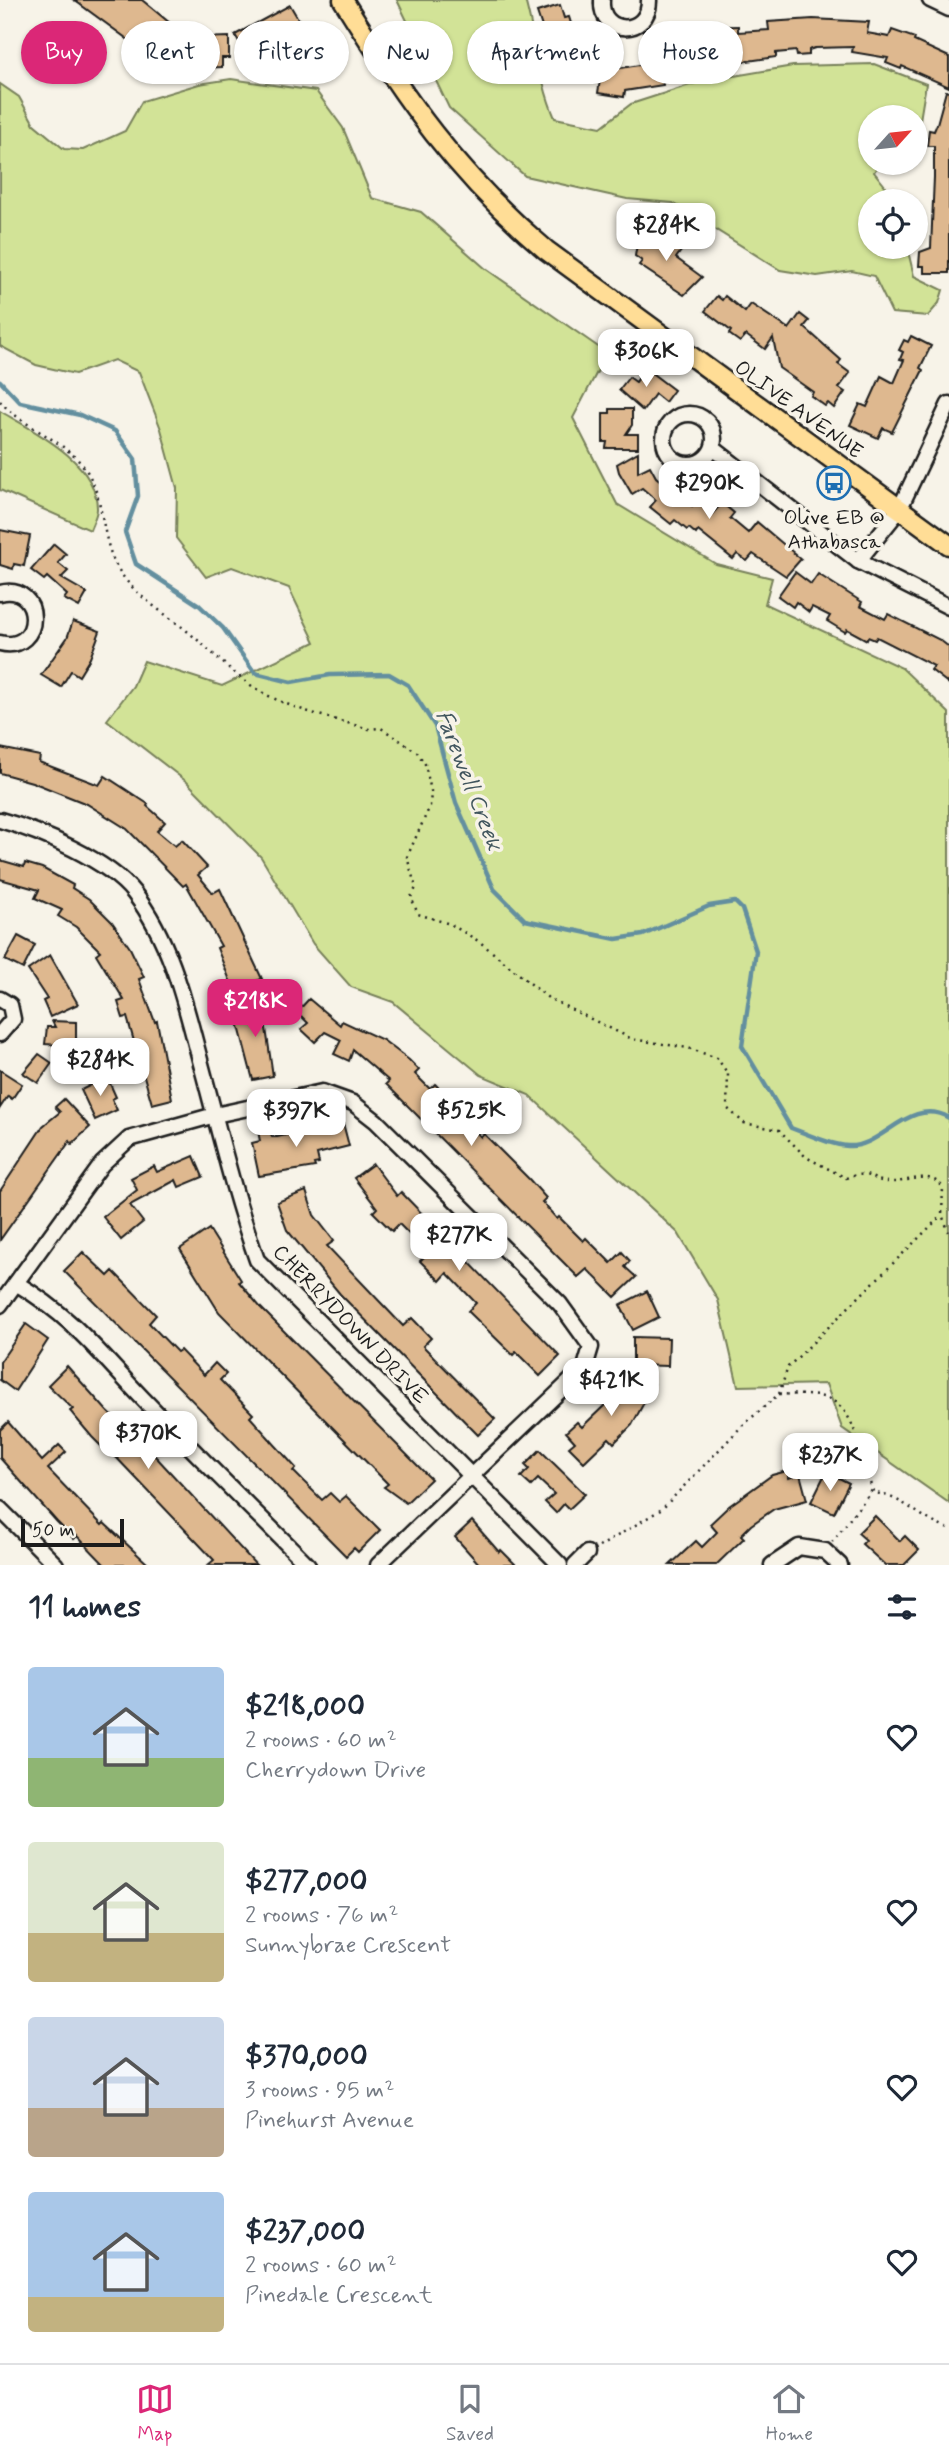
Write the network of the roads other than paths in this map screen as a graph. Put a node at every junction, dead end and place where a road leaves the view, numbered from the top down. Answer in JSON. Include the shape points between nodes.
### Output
{"nodes":[{"id":1,"x":343,"y":0,"type":"edge"},
{"id":2,"x":602,"y":0,"type":"edge"},
{"id":3,"x":649,"y":0,"type":"edge"},
{"id":4,"x":930,"y":0,"type":"edge"},
{"id":5,"x":949,"y":9,"type":"edge"},
{"id":6,"x":949,"y":404,"type":"edge"},
{"id":7,"x":713,"y":448,"type":"dead end"},
{"id":8,"x":899,"y":510,"type":"junction"},
{"id":9,"x":949,"y":545,"type":"edge"},
{"id":10,"x":858,"y":561,"type":"junction"},
{"id":11,"x":0,"y":593,"type":"edge"},
{"id":12,"x":949,"y":607,"type":"edge"},
{"id":13,"x":0,"y":643,"type":"edge"},
{"id":14,"x":0,"y":820,"type":"edge"},
{"id":15,"x":0,"y":999,"type":"edge"},
{"id":16,"x":0,"y":1034,"type":"edge"},
{"id":17,"x":215,"y":1115,"type":"junction"},
{"id":18,"x":16,"y":1283,"type":"junction"},
{"id":19,"x":0,"y":1305,"type":"edge"},
{"id":20,"x":472,"y":1479,"type":"junction"},
{"id":21,"x":0,"y":1509,"type":"edge"},
{"id":22,"x":587,"y":1553,"type":"road end"},
{"id":23,"x":56,"y":1565,"type":"edge"},
{"id":24,"x":308,"y":1565,"type":"edge"},
{"id":25,"x":378,"y":1565,"type":"edge"},
{"id":26,"x":560,"y":1565,"type":"edge"},
{"id":27,"x":575,"y":1565,"type":"edge"},
{"id":28,"x":772,"y":1565,"type":"edge"},
{"id":29,"x":840,"y":1565,"type":"edge"}],
"edges":[{"from":1,"to":8,"type":"main road","name":"OLIVE AVENUE","via":[[413,110],[510,220]]},
{"from":2,"to":3,"type":"street","via":[[605,18],[625,29],[646,18]]},
{"from":4,"to":5,"type":"street"},
{"from":6,"to":8,"type":"street"},
{"from":7,"to":10,"type":"street"},
{"from":8,"to":9,"type":"main road","name":"OLIVE AVENUE"},
{"from":8,"to":10,"type":"street"},
{"from":10,"to":12,"type":"street"},
{"from":11,"to":13,"type":"street","via":[[23,596],[35,618],[23,640]]},
{"from":14,"to":17,"type":"street","name":"CHERRYDOWN DRIVE","via":[[83,853],[133,891],[165,943]]},
{"from":15,"to":16,"type":"street","via":[[10,1005],[13,1019]]},
{"from":17,"to":18,"type":"street","via":[[129,1139],[102,1164]]},
{"from":17,"to":20,"type":"street","name":"CHERRYDOWN DRIVE","via":[[238,1208],[257,1260]]},
{"from":17,"to":20,"type":"street","via":[[322,1092],[353,1103],[560,1304],[591,1347],[585,1367]]},
{"from":18,"to":19,"type":"street"},
{"from":18,"to":24,"type":"street","via":[[50,1304],[96,1345],[146,1402]]},
{"from":20,"to":25,"type":"street"},
{"from":20,"to":26,"type":"street","name":"CHERRYDOWN DRIVE"},
{"from":21,"to":23,"type":"street"},
{"from":22,"to":27,"type":"street"},
{"from":28,"to":29,"type":"street","via":[[799,1547],[825,1551]]}]}
